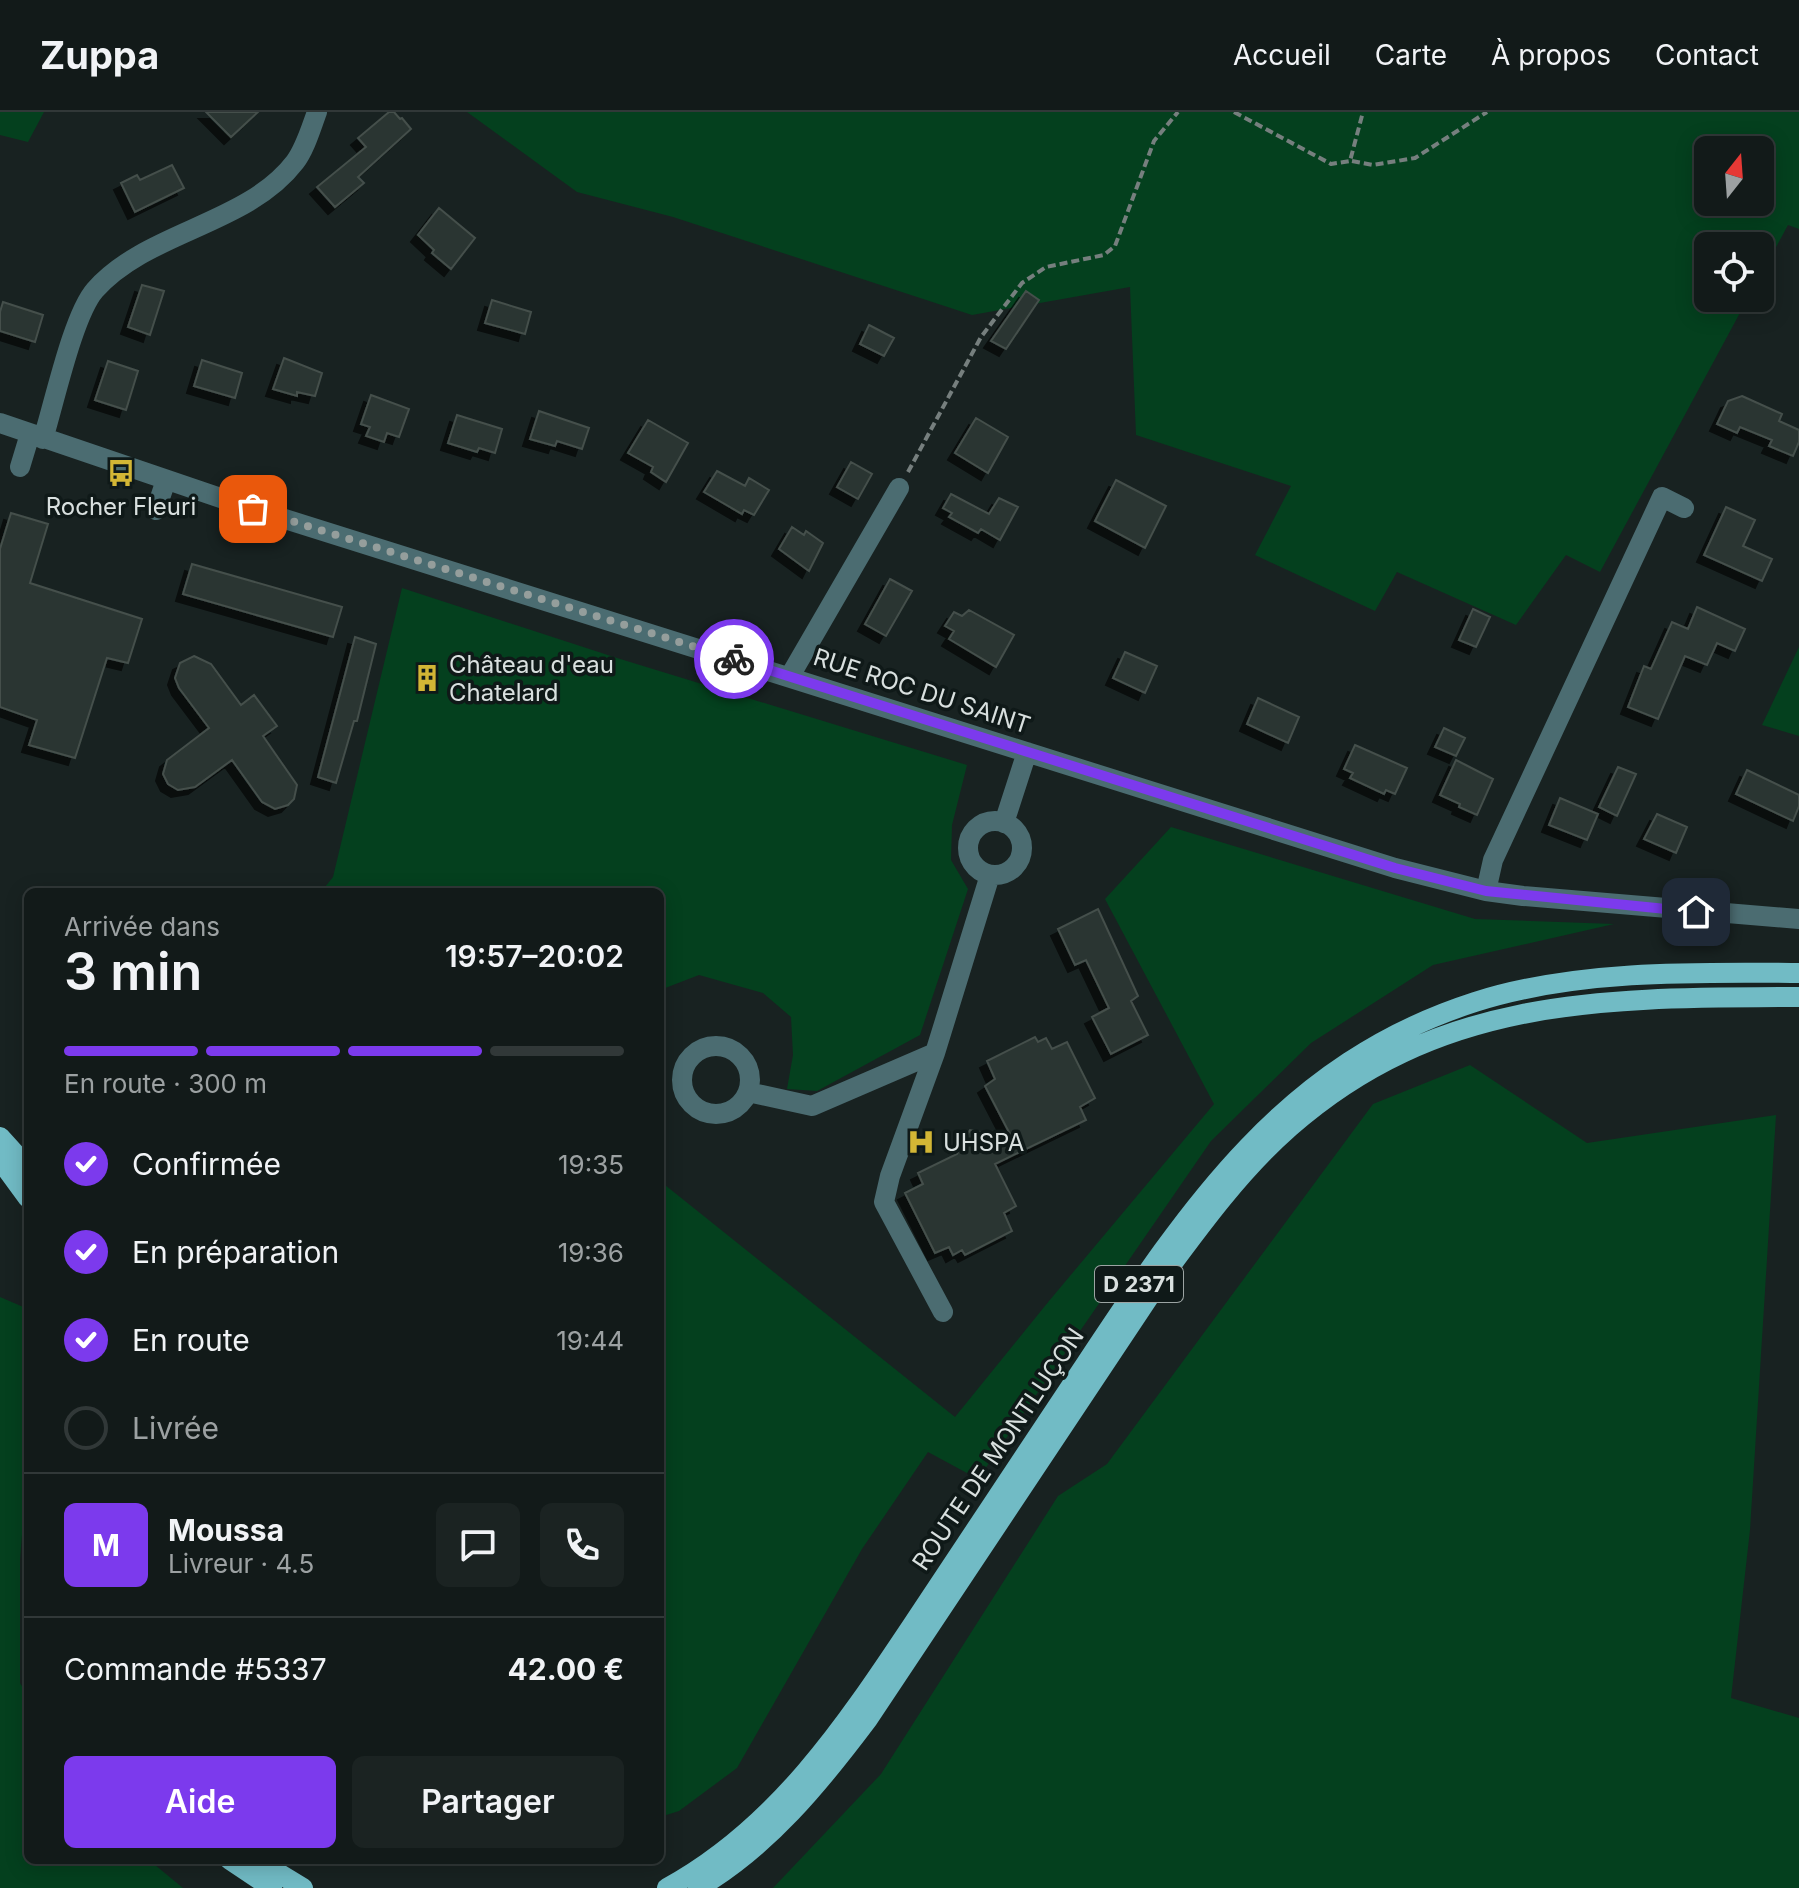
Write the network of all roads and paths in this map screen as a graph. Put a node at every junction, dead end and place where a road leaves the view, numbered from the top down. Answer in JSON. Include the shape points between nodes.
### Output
{"nodes":[{"id":1,"x":317,"y":112,"type":"edge"},
{"id":2,"x":1178,"y":112,"type":"edge"},
{"id":3,"x":1234,"y":112,"type":"edge"},
{"id":4,"x":1363,"y":112,"type":"edge"},
{"id":5,"x":1487,"y":112,"type":"edge"},
{"id":6,"x":1350,"y":161,"type":"junction"},
{"id":7,"x":0,"y":423,"type":"edge"},
{"id":8,"x":36,"y":437,"type":"junction"},
{"id":9,"x":20,"y":467,"type":"dead end"},
{"id":10,"x":166,"y":480,"type":"junction"},
{"id":11,"x":899,"y":488,"type":"joint"},
{"id":12,"x":1684,"y":508,"type":"dead end"},
{"id":13,"x":156,"y":510,"type":"dead end"},
{"id":14,"x":790,"y":676,"type":"junction"},
{"id":15,"x":1027,"y":752,"type":"junction"},
{"id":16,"x":1004,"y":823,"type":"junction"},
{"id":17,"x":990,"y":875,"type":"junction"},
{"id":18,"x":1486,"y":891,"type":"junction"},
{"id":19,"x":1799,"y":919,"type":"edge"},
{"id":20,"x":1799,"y":973,"type":"edge"},
{"id":21,"x":1799,"y":997,"type":"edge"},
{"id":22,"x":935,"y":1053,"type":"junction"},
{"id":23,"x":748,"y":1092,"type":"dead end"},
{"id":24,"x":0,"y":1137,"type":"edge"},
{"id":25,"x":0,"y":1160,"type":"edge"},
{"id":26,"x":24,"y":1164,"type":"edge"},
{"id":27,"x":24,"y":1193,"type":"edge"},
{"id":28,"x":943,"y":1312,"type":"dead end"},
{"id":29,"x":236,"y":1864,"type":"edge"},
{"id":30,"x":264,"y":1864,"type":"edge"},
{"id":31,"x":272,"y":1888,"type":"edge"},
{"id":32,"x":303,"y":1888,"type":"edge"},
{"id":33,"x":667,"y":1888,"type":"edge"},
{"id":34,"x":698,"y":1888,"type":"edge"}],
"edges":[{"from":1,"to":8,"type":"street","via":[[296,162],[263,192],[122,266],[94,291]]},
{"from":2,"to":11,"type":"path","via":[[1154,141],[1115,246],[1104,255],[1046,267],[1022,283],[981,337]]},
{"from":3,"to":6,"type":"path","via":[[1331,164]]},
{"from":4,"to":6,"type":"path"},
{"from":5,"to":6,"type":"path","via":[[1415,158],[1373,165]]},
{"from":7,"to":8,"type":"street","name":"RUE ROC DU SAINT"},
{"from":8,"to":9,"type":"street"},
{"from":8,"to":10,"type":"street","name":"RUE ROC DU SAINT"},
{"from":10,"to":13,"type":"street"},
{"from":10,"to":14,"type":"street","name":"RUE ROC DU SAINT"},
{"from":11,"to":14,"type":"street"},
{"from":12,"to":18,"type":"street","via":[[1662,497],[1493,860]]},
{"from":14,"to":15,"type":"street","name":"RUE ROC DU SAINT"},
{"from":15,"to":16,"type":"street"},
{"from":15,"to":18,"type":"street","name":"RUE ROC DU SAINT","via":[[1354,856]]},
{"from":16,"to":17,"type":"street","via":[[1021,842],[1020,860],[1007,872]]},
{"from":16,"to":17,"type":"street","via":[[986,823],[969,842],[975,866]]},
{"from":17,"to":22,"type":"street"},
{"from":18,"to":19,"type":"street","name":"RUE ROC DU SAINT"},
{"from":20,"to":33,"type":"main road","name":"ROUTE DE MONTLUÇON","number":"D 2371","via":[[1631,977],[1478,1001],[1385,1041],[1311,1088],[1239,1154],[1168,1243],[867,1693],[816,1760],[730,1847]]},
{"from":21,"to":34,"type":"main road","name":"ROUTE DE MONTLUÇON","number":"D 2371","via":[[1619,1001],[1506,1015],[1423,1043],[1322,1101],[1263,1153],[1206,1217],[842,1754],[772,1831]]},
{"from":22,"to":23,"type":"street","via":[[812,1106]]},
{"from":22,"to":28,"type":"street","via":[[884,1202]]},
{"from":24,"to":26,"type":"main road"},
{"from":25,"to":27,"type":"main road"},
{"from":29,"to":31,"type":"main road"},
{"from":30,"to":32,"type":"main road"}]}
